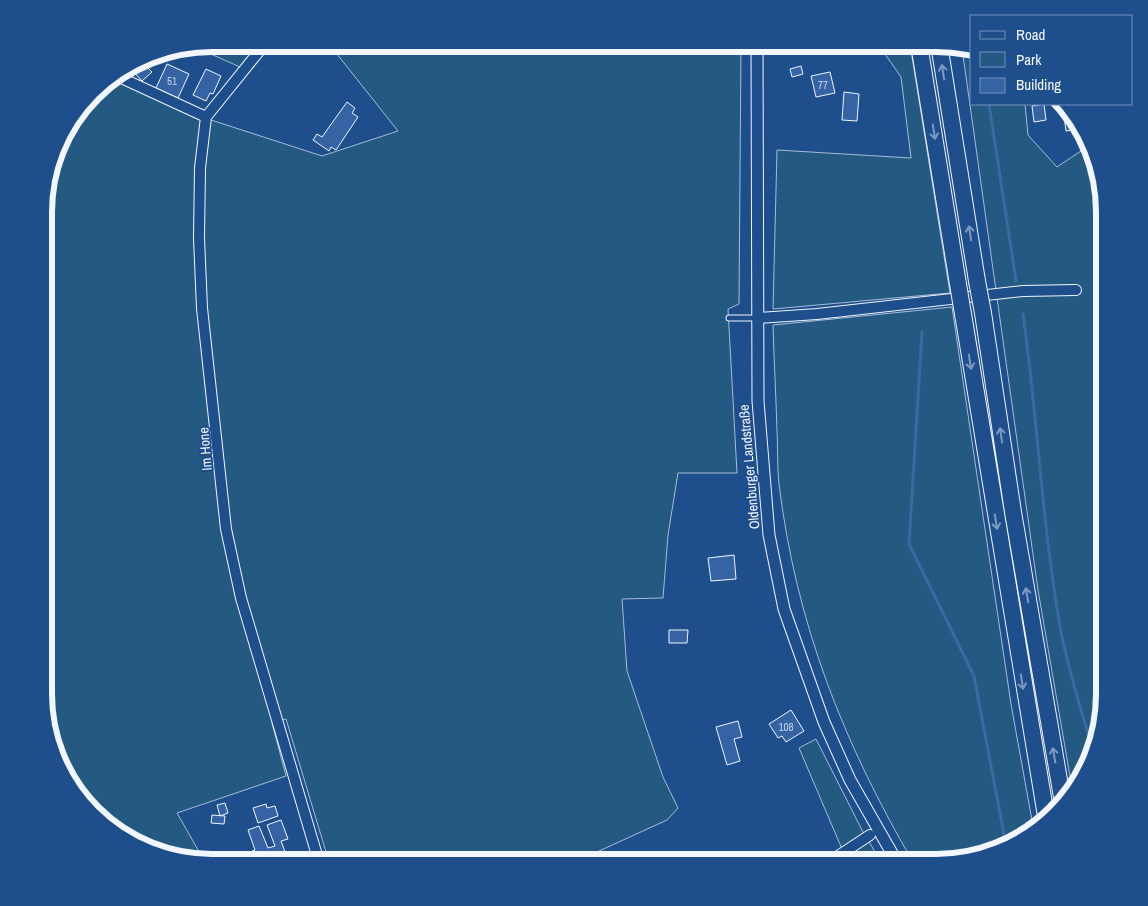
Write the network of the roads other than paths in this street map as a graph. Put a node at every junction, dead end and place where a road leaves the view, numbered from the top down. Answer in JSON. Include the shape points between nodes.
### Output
{"nodes":[{"id":1,"x":258,"y":52,"type":"edge"},
{"id":2,"x":757,"y":53,"type":"edge"},
{"id":3,"x":921,"y":53,"type":"edge"},
{"id":4,"x":940,"y":53,"type":"edge"},
{"id":5,"x":125,"y":80,"type":"edge"},
{"id":6,"x":206,"y":117,"type":"junction"},
{"id":7,"x":1076,"y":290,"type":"dead end"},
{"id":8,"x":729,"y":318,"type":"dead end"},
{"id":9,"x":758,"y":318,"type":"junction"},
{"id":10,"x":1061,"y":792,"type":"edge"},
{"id":11,"x":1045,"y":810,"type":"edge"},
{"id":12,"x":870,"y":835,"type":"dead end"},
{"id":13,"x":315,"y":853,"type":"edge"},
{"id":14,"x":842,"y":854,"type":"edge"},
{"id":15,"x":892,"y":854,"type":"edge"}],
"edges":[{"from":1,"to":6,"type":"street"},
{"from":2,"to":9,"type":"street","name":"Oldenburger Landstraße"},
{"from":3,"to":11,"type":"highway","one_way":true,"bridge":true},
{"from":10,"to":4,"type":"highway","one_way":true,"bridge":true},
{"from":5,"to":6,"type":"street"},
{"from":6,"to":13,"type":"street","name":"Im Hone","via":[[200,168],[202,308],[226,529],[241,598]]},
{"from":7,"to":9,"type":"street","via":[[1023,291]]},
{"from":8,"to":9,"type":"lane"},
{"from":9,"to":15,"type":"street","name":"Oldenburger Landstraße","via":[[758,401],[763,479],[769,534],[784,609],[824,722],[850,780]]},
{"from":12,"to":14,"type":"street"}]}
